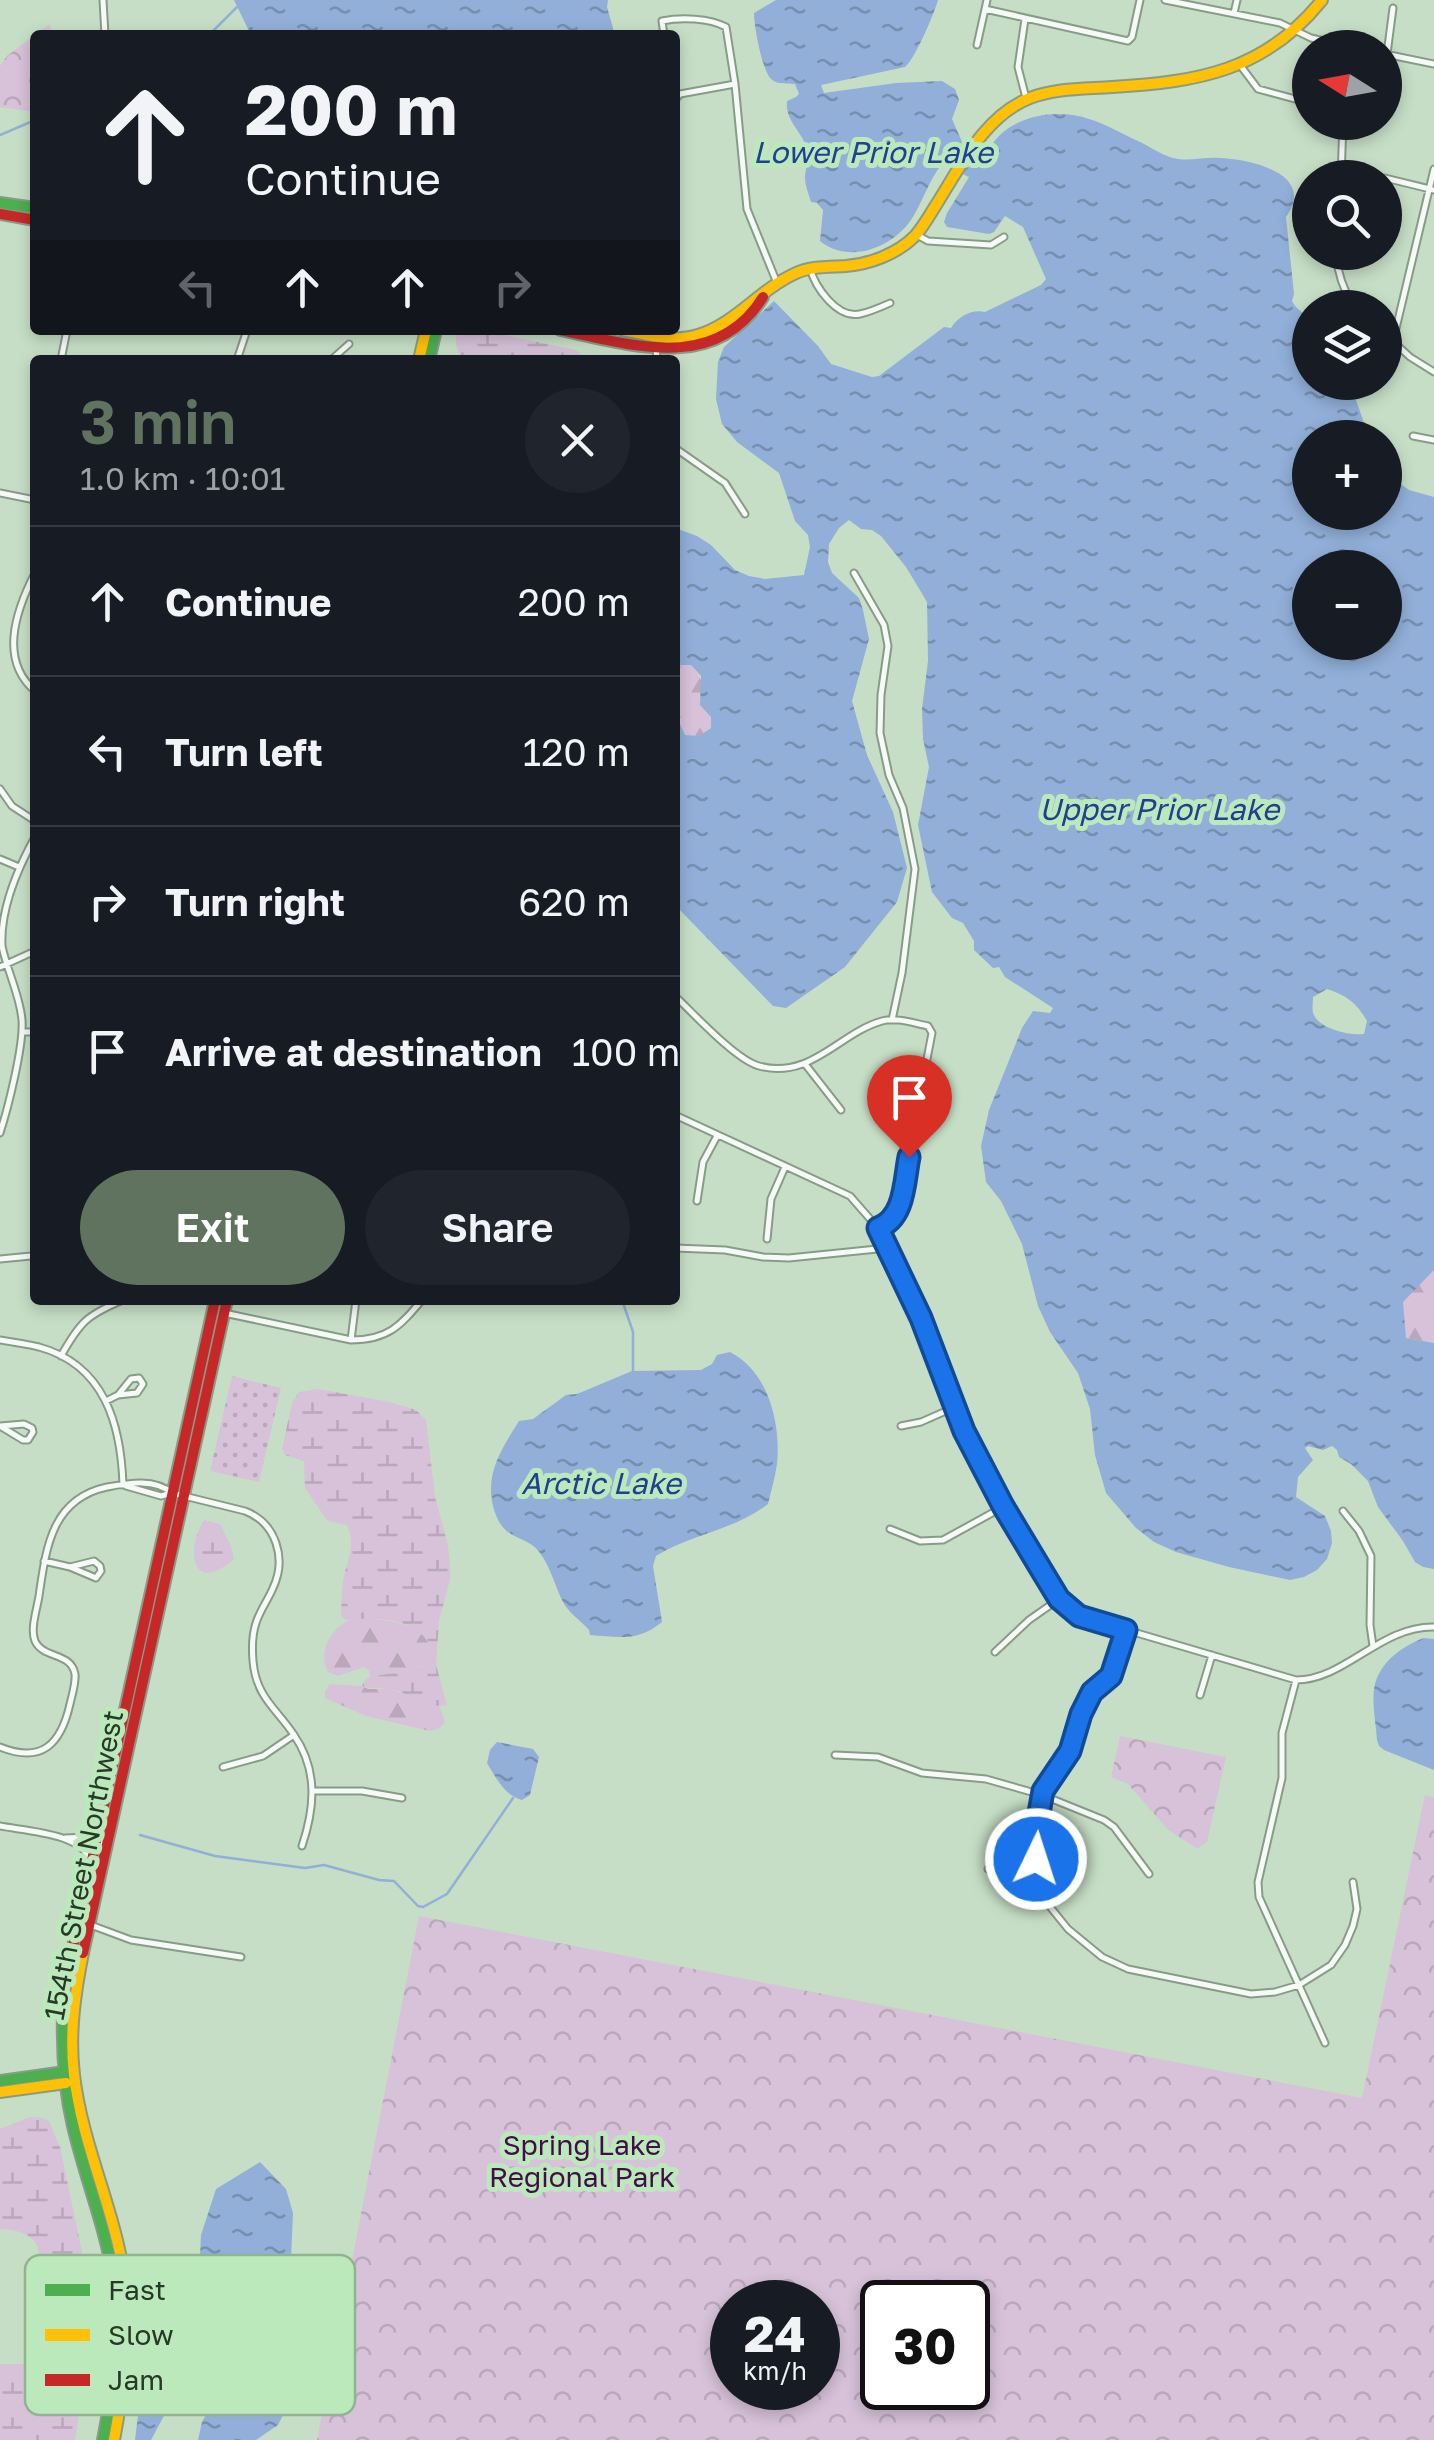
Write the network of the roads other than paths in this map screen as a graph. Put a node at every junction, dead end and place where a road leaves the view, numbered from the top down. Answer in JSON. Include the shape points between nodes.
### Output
{"nodes":[{"id":1,"x":103,"y":0,"type":"edge"},
{"id":2,"x":987,"y":0,"type":"edge"},
{"id":3,"x":1140,"y":0,"type":"edge"},
{"id":4,"x":1164,"y":0,"type":"edge"},
{"id":5,"x":1237,"y":0,"type":"edge"},
{"id":6,"x":1322,"y":0,"type":"edge"},
{"id":7,"x":1393,"y":8,"type":"dead end"},
{"id":8,"x":985,"y":9,"type":"junction"},
{"id":9,"x":1234,"y":14,"type":"junction"},
{"id":10,"x":1024,"y":19,"type":"junction"},
{"id":11,"x":105,"y":30,"type":"edge"},
{"id":12,"x":663,"y":30,"type":"edge"},
{"id":13,"x":1293,"y":30,"type":"edge"},
{"id":14,"x":1296,"y":30,"type":"edge"},
{"id":15,"x":1390,"y":30,"type":"edge"},
{"id":16,"x":1292,"y":33,"type":"edge"},
{"id":17,"x":977,"y":45,"type":"dead end"},
{"id":18,"x":1402,"y":57,"type":"edge"},
{"id":19,"x":1434,"y":64,"type":"edge"},
{"id":20,"x":1240,"y":65,"type":"junction"},
{"id":21,"x":735,"y":84,"type":"junction"},
{"id":22,"x":680,"y":94,"type":"edge"},
{"id":23,"x":1026,"y":98,"type":"junction"},
{"id":24,"x":1292,"y":98,"type":"edge"},
{"id":25,"x":1434,"y":169,"type":"edge"},
{"id":26,"x":1402,"y":182,"type":"edge"},
{"id":27,"x":1432,"y":189,"type":"edge"},
{"id":28,"x":0,"y":203,"type":"edge"},
{"id":29,"x":30,"y":207,"type":"edge"},
{"id":30,"x":0,"y":214,"type":"edge"},
{"id":31,"x":30,"y":219,"type":"edge"},
{"id":32,"x":916,"y":235,"type":"junction"},
{"id":33,"x":1004,"y":238,"type":"dead end"},
{"id":34,"x":810,"y":268,"type":"junction"},
{"id":35,"x":777,"y":283,"type":"junction"},
{"id":36,"x":890,"y":303,"type":"dead end"},
{"id":37,"x":1402,"y":303,"type":"edge"},
{"id":38,"x":595,"y":335,"type":"edge"},
{"id":39,"x":349,"y":344,"type":"dead end"},
{"id":40,"x":657,"y":344,"type":"edge"},
{"id":41,"x":1402,"y":350,"type":"edge"},
{"id":42,"x":337,"y":355,"type":"edge"},
{"id":43,"x":1434,"y":372,"type":"edge"},
{"id":44,"x":1413,"y":436,"type":"dead end"},
{"id":45,"x":1434,"y":440,"type":"edge"},
{"id":46,"x":680,"y":451,"type":"edge"},
{"id":47,"x":0,"y":493,"type":"edge"},
{"id":48,"x":30,"y":499,"type":"edge"},
{"id":49,"x":745,"y":514,"type":"dead end"},
{"id":50,"x":854,"y":573,"type":"dead end"},
{"id":51,"x":30,"y":583,"type":"edge"},
{"id":52,"x":7,"y":628,"type":"dead end"},
{"id":53,"x":6,"y":663,"type":"dead end"},
{"id":54,"x":30,"y":688,"type":"edge"},
{"id":55,"x":0,"y":789,"type":"edge"},
{"id":56,"x":30,"y":818,"type":"edge"},
{"id":57,"x":30,"y":846,"type":"edge"},
{"id":58,"x":0,"y":858,"type":"edge"},
{"id":59,"x":18,"y":867,"type":"junction"},
{"id":60,"x":30,"y":953,"type":"edge"},
{"id":61,"x":4,"y":965,"type":"edge"},
{"id":62,"x":680,"y":1001,"type":"edge"},
{"id":63,"x":892,"y":1020,"type":"junction"},
{"id":64,"x":22,"y":1032,"type":"junction"},
{"id":65,"x":30,"y":1032,"type":"edge"},
{"id":66,"x":805,"y":1064,"type":"junction"},
{"id":67,"x":841,"y":1110,"type":"dead end"},
{"id":68,"x":680,"y":1118,"type":"edge"},
{"id":69,"x":0,"y":1134,"type":"edge"},
{"id":70,"x":717,"y":1136,"type":"junction"},
{"id":71,"x":785,"y":1166,"type":"junction"},
{"id":72,"x":697,"y":1200,"type":"dead end"},
{"id":73,"x":878,"y":1228,"type":"junction"},
{"id":74,"x":767,"y":1239,"type":"dead end"},
{"id":75,"x":680,"y":1248,"type":"edge"},
{"id":76,"x":887,"y":1248,"type":"junction"},
{"id":77,"x":30,"y":1256,"type":"edge"},
{"id":78,"x":0,"y":1259,"type":"edge"},
{"id":79,"x":114,"y":1305,"type":"edge"},
{"id":80,"x":214,"y":1305,"type":"edge"},
{"id":81,"x":226,"y":1305,"type":"edge"},
{"id":82,"x":355,"y":1305,"type":"edge"},
{"id":83,"x":418,"y":1305,"type":"edge"},
{"id":84,"x":224,"y":1313,"type":"junction"},
{"id":85,"x":0,"y":1340,"type":"edge"},
{"id":86,"x":351,"y":1340,"type":"junction"},
{"id":87,"x":61,"y":1356,"type":"junction"},
{"id":88,"x":118,"y":1395,"type":"junction"},
{"id":89,"x":106,"y":1401,"type":"junction"},
{"id":90,"x":955,"y":1406,"type":"junction"},
{"id":91,"x":0,"y":1426,"type":"edge"},
{"id":92,"x":902,"y":1426,"type":"dead end"},
{"id":93,"x":123,"y":1485,"type":"junction"},
{"id":94,"x":178,"y":1495,"type":"junction"},
{"id":95,"x":1003,"y":1506,"type":"junction"},
{"id":96,"x":1344,"y":1511,"type":"dead end"},
{"id":97,"x":890,"y":1529,"type":"dead end"},
{"id":98,"x":44,"y":1562,"type":"junction"},
{"id":99,"x":70,"y":1567,"type":"junction"},
{"id":100,"x":1059,"y":1599,"type":"junction"},
{"id":101,"x":1434,"y":1627,"type":"edge"},
{"id":102,"x":1126,"y":1630,"type":"junction"},
{"id":103,"x":1373,"y":1646,"type":"junction"},
{"id":104,"x":995,"y":1652,"type":"dead end"},
{"id":105,"x":1212,"y":1656,"type":"junction"},
{"id":106,"x":1296,"y":1680,"type":"junction"},
{"id":107,"x":1200,"y":1695,"type":"dead end"},
{"id":108,"x":294,"y":1735,"type":"junction"},
{"id":109,"x":0,"y":1747,"type":"edge"},
{"id":110,"x":835,"y":1755,"type":"dead end"},
{"id":111,"x":223,"y":1767,"type":"dead end"},
{"id":112,"x":313,"y":1791,"type":"junction"},
{"id":113,"x":1042,"y":1795,"type":"junction"},
{"id":114,"x":402,"y":1798,"type":"dead end"},
{"id":115,"x":0,"y":1826,"type":"edge"},
{"id":116,"x":62,"y":1838,"type":"junction"},
{"id":117,"x":101,"y":1843,"type":"junction"},
{"id":118,"x":302,"y":1846,"type":"dead end"},
{"id":119,"x":1037,"y":1864,"type":"junction"},
{"id":120,"x":90,"y":1869,"type":"junction"},
{"id":121,"x":988,"y":1869,"type":"dead end"},
{"id":122,"x":1150,"y":1874,"type":"dead end"},
{"id":123,"x":1354,"y":1882,"type":"dead end"},
{"id":124,"x":88,"y":1924,"type":"junction"},
{"id":125,"x":241,"y":1957,"type":"dead end"},
{"id":126,"x":1299,"y":1985,"type":"junction"},
{"id":127,"x":1325,"y":2042,"type":"dead end"},
{"id":128,"x":69,"y":2077,"type":"junction"},
{"id":129,"x":0,"y":2081,"type":"edge"},
{"id":130,"x":0,"y":2092,"type":"edge"},
{"id":131,"x":109,"y":2255,"type":"edge"},
{"id":132,"x":121,"y":2255,"type":"edge"},
{"id":133,"x":108,"y":2415,"type":"edge"},
{"id":134,"x":119,"y":2415,"type":"edge"},
{"id":135,"x":103,"y":2440,"type":"edge"},
{"id":136,"x":114,"y":2440,"type":"edge"}],
"edges":[{"from":1,"to":11,"type":"street"},
{"from":2,"to":8,"type":"street"},
{"from":3,"to":10,"type":"street","via":[[1128,41]]},
{"from":4,"to":9,"type":"street"},
{"from":5,"to":9,"type":"street"},
{"from":6,"to":14,"type":"street"},
{"from":7,"to":15,"type":"street"},
{"from":8,"to":10,"type":"street"},
{"from":8,"to":17,"type":"street"},
{"from":9,"to":13,"type":"street"},
{"from":10,"to":23,"type":"street","via":[[1018,67]]},
{"from":12,"to":21,"type":"street","via":[[662,20],[672,18],[726,27]]},
{"from":16,"to":20,"type":"street"},
{"from":18,"to":19,"type":"street"},
{"from":20,"to":23,"type":"street","via":[[1170,84]]},
{"from":20,"to":24,"type":"street","via":[[1258,89]]},
{"from":21,"to":22,"type":"street"},
{"from":21,"to":35,"type":"street","via":[[747,209]]},
{"from":23,"to":32,"type":"street","via":[[980,139]]},
{"from":25,"to":27,"type":"street"},
{"from":26,"to":27,"type":"street"},
{"from":27,"to":37,"type":"street"},
{"from":28,"to":29,"type":"street"},
{"from":30,"to":31,"type":"street"},
{"from":32,"to":33,"type":"street","via":[[928,242],[991,245]]},
{"from":32,"to":34,"type":"street","via":[[867,262]]},
{"from":34,"to":35,"type":"street"},
{"from":34,"to":36,"type":"street","via":[[840,310],[855,316]]},
{"from":35,"to":40,"type":"street","via":[[718,339],[680,350]]},
{"from":38,"to":40,"type":"street"},
{"from":39,"to":42,"type":"street"},
{"from":41,"to":43,"type":"street"},
{"from":44,"to":45,"type":"street"},
{"from":46,"to":49,"type":"street","via":[[725,482]]},
{"from":47,"to":48,"type":"street"},
{"from":50,"to":63,"type":"street","via":[[884,625],[880,733],[915,868]]},
{"from":51,"to":52,"type":"street"},
{"from":53,"to":54,"type":"street"},
{"from":55,"to":56,"type":"street"},
{"from":57,"to":59,"type":"street"},
{"from":58,"to":59,"type":"street"},
{"from":59,"to":61,"type":"street","via":[[2,926]]},
{"from":60,"to":61,"type":"street"},
{"from":61,"to":64,"type":"street"},
{"from":62,"to":66,"type":"street","via":[[758,1066]]},
{"from":63,"to":66,"type":"street"},
{"from":63,"to":73,"type":"street","via":[[928,1026],[932,1033],[897,1214]]},
{"from":64,"to":65,"type":"street"},
{"from":64,"to":69,"type":"street"},
{"from":66,"to":67,"type":"street"},
{"from":68,"to":70,"type":"street"},
{"from":70,"to":71,"type":"street"},
{"from":70,"to":72,"type":"street","via":[[703,1162]]},
{"from":71,"to":73,"type":"street","via":[[850,1196]]},
{"from":71,"to":74,"type":"street","via":[[771,1199]]},
{"from":73,"to":76,"type":"street"},
{"from":75,"to":76,"type":"street","via":[[789,1258]]},
{"from":76,"to":90,"type":"street"},
{"from":77,"to":78,"type":"street"},
{"from":79,"to":87,"type":"street","via":[[85,1320]]},
{"from":80,"to":94,"type":"street","name":"154th Street Northwest"},
{"from":81,"to":84,"type":"street","name":"154th Street Northwest"},
{"from":82,"to":86,"type":"street"},
{"from":83,"to":86,"type":"street","via":[[390,1332]]},
{"from":84,"to":86,"type":"street"},
{"from":84,"to":94,"type":"street","name":"154th Street Northwest"},
{"from":85,"to":87,"type":"street"},
{"from":87,"to":89,"type":"street"},
{"from":88,"to":88,"type":"street","via":[[141,1391],[142,1380],[131,1379]]},
{"from":88,"to":89,"type":"street"},
{"from":89,"to":93,"type":"street"},
{"from":90,"to":92,"type":"street"},
{"from":90,"to":95,"type":"street"},
{"from":91,"to":91,"type":"street","via":[[23,1440],[32,1432],[28,1425]]},
{"from":93,"to":94,"type":"street","via":[[163,1486]]},
{"from":93,"to":98,"type":"street","via":[[97,1490],[69,1508],[54,1526]]},
{"from":94,"to":108,"type":"street","via":[[256,1516],[272,1532],[278,1578],[255,1626],[254,1668],[265,1699]]},
{"from":94,"to":117,"type":"street","name":"154th Street Northwest"},
{"from":95,"to":97,"type":"street","via":[[943,1540],[920,1541]]},
{"from":95,"to":100,"type":"street"},
{"from":96,"to":103,"type":"street","via":[[1372,1556]]},
{"from":98,"to":99,"type":"street"},
{"from":98,"to":109,"type":"street","via":[[34,1639],[66,1660],[75,1682],[59,1736],[26,1754]]},
{"from":99,"to":99,"type":"street","via":[[92,1578],[101,1571],[94,1562]]},
{"from":100,"to":102,"type":"street","via":[[1079,1616]]},
{"from":100,"to":104,"type":"street"},
{"from":101,"to":103,"type":"street","via":[[1400,1632]]},
{"from":102,"to":105,"type":"street"},
{"from":102,"to":113,"type":"street","via":[[1111,1676],[1092,1692],[1070,1751]]},
{"from":103,"to":106,"type":"street","via":[[1324,1674]]},
{"from":105,"to":106,"type":"street"},
{"from":105,"to":107,"type":"street"},
{"from":106,"to":126,"type":"street","via":[[1258,1882]]},
{"from":108,"to":111,"type":"street","via":[[263,1756]]},
{"from":108,"to":112,"type":"street"},
{"from":110,"to":113,"type":"street","via":[[878,1758]]},
{"from":112,"to":114,"type":"street"},
{"from":112,"to":118,"type":"street"},
{"from":113,"to":119,"type":"street"},
{"from":113,"to":122,"type":"street","via":[[1114,1827]]},
{"from":115,"to":116,"type":"street"},
{"from":116,"to":117,"type":"street"},
{"from":116,"to":120,"type":"street","via":[[85,1850]]},
{"from":117,"to":120,"type":"street","name":"154th Street Northwest"},
{"from":117,"to":124,"type":"street","name":"154th Street Northwest"},
{"from":119,"to":121,"type":"street"},
{"from":119,"to":126,"type":"street","via":[[1051,1908],[1102,1957],[1128,1969],[1251,1994]]},
{"from":120,"to":128,"type":"street","name":"154th Street Northwest","via":[[65,1983]]},
{"from":123,"to":126,"type":"street","via":[[1357,1909],[1345,1944],[1331,1965]]},
{"from":124,"to":125,"type":"street","via":[[131,1940]]},
{"from":124,"to":128,"type":"street","name":"154th Street Northwest"},
{"from":126,"to":127,"type":"street"},
{"from":128,"to":129,"type":"street"},
{"from":128,"to":130,"type":"street"},
{"from":128,"to":131,"type":"street","name":"154th Street Northwest","via":[[72,2125]]},
{"from":128,"to":132,"type":"street","name":"154th Street Northwest"},
{"from":133,"to":135,"type":"street","name":"154th Street Northwest"},
{"from":134,"to":136,"type":"street","name":"154th Street Northwest"}]}
